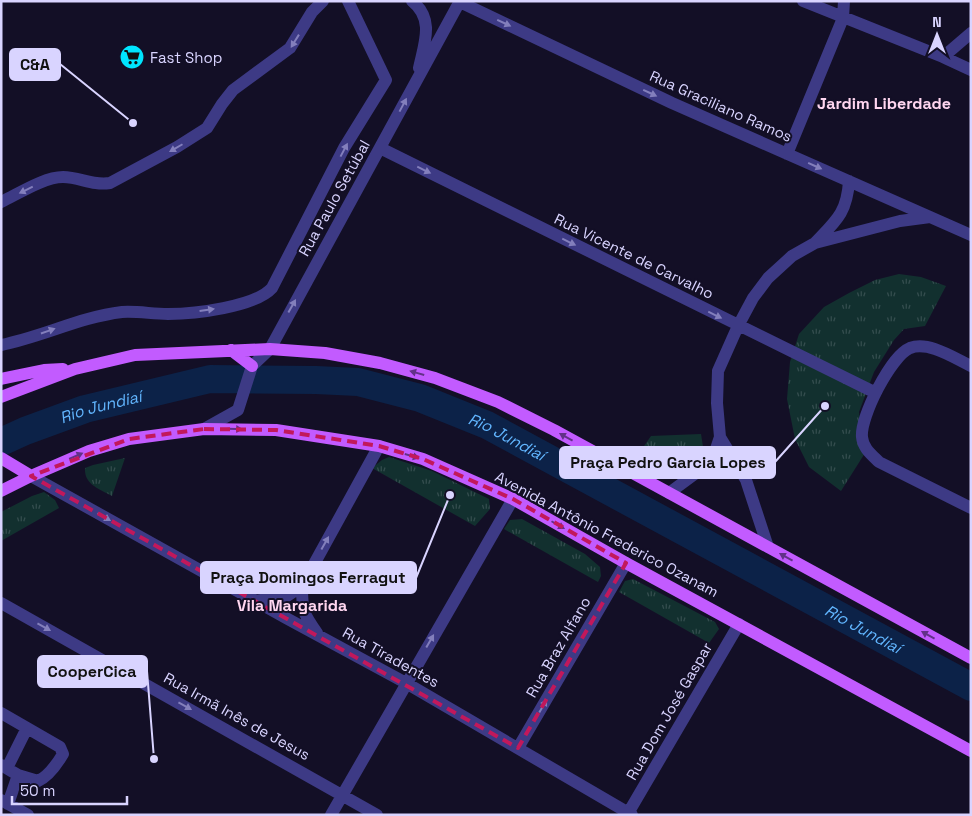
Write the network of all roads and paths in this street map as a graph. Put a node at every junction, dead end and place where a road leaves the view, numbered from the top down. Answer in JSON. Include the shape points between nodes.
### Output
{"nodes":[{"id":1,"x":323,"y":1,"type":"edge"},
{"id":2,"x":348,"y":1,"type":"edge"},
{"id":3,"x":412,"y":1,"type":"edge"},
{"id":4,"x":803,"y":1,"type":"edge"},
{"id":5,"x":844,"y":1,"type":"edge"},
{"id":6,"x":460,"y":2,"type":"edge"},
{"id":7,"x":843,"y":18,"type":"junction"},
{"id":8,"x":971,"y":33,"type":"edge"},
{"id":9,"x":943,"y":57,"type":"junction"},
{"id":10,"x":971,"y":70,"type":"edge"},
{"id":11,"x":416,"y":80,"type":"junction"},
{"id":12,"x":380,"y":148,"type":"junction"},
{"id":13,"x":787,"y":154,"type":"junction"},
{"id":14,"x":850,"y":181,"type":"junction"},
{"id":15,"x":1,"y":202,"type":"edge"},
{"id":16,"x":930,"y":217,"type":"junction"},
{"id":17,"x":971,"y":235,"type":"edge"},
{"id":18,"x":815,"y":243,"type":"junction"},
{"id":19,"x":738,"y":326,"type":"junction"},
{"id":20,"x":1,"y":345,"type":"edge"},
{"id":21,"x":270,"y":349,"type":"junction"},
{"id":22,"x":231,"y":350,"type":"junction"},
{"id":23,"x":252,"y":366,"type":"junction"},
{"id":24,"x":971,"y":366,"type":"edge"},
{"id":25,"x":75,"y":369,"type":"junction"},
{"id":26,"x":1,"y":379,"type":"edge"},
{"id":27,"x":874,"y":392,"type":"junction"},
{"id":28,"x":1,"y":397,"type":"edge"},
{"id":29,"x":204,"y":429,"type":"junction"},
{"id":30,"x":720,"y":437,"type":"junction"},
{"id":31,"x":379,"y":446,"type":"junction"},
{"id":32,"x":5,"y":460,"type":"edge"},
{"id":33,"x":31,"y":476,"type":"junction"},
{"id":34,"x":1,"y":491,"type":"edge"},
{"id":35,"x":669,"y":493,"type":"junction"},
{"id":36,"x":513,"y":499,"type":"junction"},
{"id":37,"x":971,"y":508,"type":"edge"},
{"id":38,"x":768,"y":547,"type":"junction"},
{"id":39,"x":626,"y":563,"type":"junction"},
{"id":40,"x":302,"y":586,"type":"junction"},
{"id":41,"x":255,"y":601,"type":"junction"},
{"id":42,"x":1,"y":603,"type":"edge"},
{"id":43,"x":739,"y":624,"type":"junction"},
{"id":44,"x":319,"y":635,"type":"junction"},
{"id":45,"x":971,"y":658,"type":"edge"},
{"id":46,"x":406,"y":683,"type":"junction"},
{"id":47,"x":1,"y":713,"type":"edge"},
{"id":48,"x":27,"y":728,"type":"junction"},
{"id":49,"x":518,"y":748,"type":"junction"},
{"id":50,"x":971,"y":751,"type":"edge"},
{"id":51,"x":4,"y":766,"type":"edge"},
{"id":52,"x":18,"y":775,"type":"junction"},
{"id":53,"x":342,"y":794,"type":"junction"},
{"id":54,"x":5,"y":802,"type":"edge"},
{"id":55,"x":629,"y":814,"type":"edge"},
{"id":56,"x":28,"y":815,"type":"edge"},
{"id":57,"x":331,"y":815,"type":"edge"},
{"id":58,"x":377,"y":815,"type":"edge"}],
"edges":[{"from":1,"to":15,"type":"street","one_way":true,"via":[[312,12],[290,48],[234,90],[207,128],[177,147],[110,182],[101,184],[57,177]]},
{"from":20,"to":2,"type":"street","one_way":true,"via":[[100,315],[139,312],[183,314],[220,309],[267,294],[344,148],[386,80]]},
{"from":3,"to":11,"type":"street","via":[[425,16],[427,25]]},
{"from":4,"to":7,"type":"street"},
{"from":5,"to":7,"type":"street"},
{"from":6,"to":11,"type":"street","name":"Rua Paulo Setúbal"},
{"from":6,"to":13,"type":"street","name":"Rua Graciliano Ramos","one_way":true},
{"from":7,"to":9,"type":"street"},
{"from":7,"to":13,"type":"street"},
{"from":8,"to":9,"type":"street"},
{"from":9,"to":10,"type":"street"},
{"from":12,"to":11,"type":"street","name":"Rua Paulo Setúbal","one_way":true},
{"from":12,"to":19,"type":"street","name":"Rua Vicente de Carvalho","one_way":true},
{"from":21,"to":12,"type":"street","name":"Rua Paulo Setúbal","one_way":true},
{"from":13,"to":14,"type":"street","name":"Rua Graciliano Ramos","one_way":true},
{"from":14,"to":16,"type":"street","name":"Rua Graciliano Ramos"},
{"from":14,"to":18,"type":"street","via":[[845,207]]},
{"from":16,"to":17,"type":"street","name":"Rua Graciliano Ramos"},
{"from":16,"to":18,"type":"street","via":[[900,221]]},
{"from":18,"to":19,"type":"street","via":[[792,256],[768,278]]},
{"from":19,"to":27,"type":"street","name":"Rua Vicente de Carvalho"},
{"from":19,"to":30,"type":"street","via":[[718,371]]},
{"from":21,"to":22,"type":"main road"},
{"from":21,"to":23,"type":"street","name":"Rua Paulo Setúbal"},
{"from":35,"to":21,"type":"main road","one_way":true,"via":[[498,402],[435,378],[325,353]]},
{"from":22,"to":23,"type":"main road"},
{"from":22,"to":25,"type":"main road","via":[[135,355]]},
{"from":23,"to":29,"type":"street","name":"Rua Paulo Setúbal","via":[[238,410]]},
{"from":24,"to":27,"type":"street","via":[[936,350],[910,348],[901,354]]},
{"from":25,"to":26,"type":"main road","via":[[44,370]]},
{"from":25,"to":28,"type":"main road"},
{"from":27,"to":37,"type":"street","via":[[863,422],[862,437],[866,450],[879,462]]},
{"from":29,"to":31,"type":"main road","name":"Avenida Antônio Frederico Ozanam","one_way":true,"via":[[276,430]]},
{"from":33,"to":29,"type":"main road","name":"Avenida Antônio Frederico Ozanam","one_way":true,"via":[[89,451],[129,439]]},
{"from":30,"to":35,"type":"street","via":[[707,465]]},
{"from":30,"to":38,"type":"street","via":[[746,480]]},
{"from":31,"to":36,"type":"main road","name":"Avenida Antônio Frederico Ozanam","one_way":true,"via":[[423,459]]},
{"from":40,"to":31,"type":"street","one_way":true},
{"from":32,"to":33,"type":"main road","name":"Rua Tiradentes"},
{"from":33,"to":34,"type":"main road","name":"Avenida Antônio Frederico Ozanam"},
{"from":33,"to":41,"type":"street","name":"Rua Tiradentes","one_way":true},
{"from":35,"to":38,"type":"main road"},
{"from":36,"to":39,"type":"main road","name":"Avenida Antônio Frederico Ozanam","one_way":true},
{"from":46,"to":36,"type":"street","one_way":true},
{"from":45,"to":38,"type":"main road","one_way":true},
{"from":39,"to":43,"type":"main road","name":"Avenida Antônio Frederico Ozanam"},
{"from":49,"to":39,"type":"street","name":"Rua Braz Alfano","one_way":true},
{"from":40,"to":41,"type":"street","via":[[287,596]]},
{"from":40,"to":44,"type":"street","via":[[301,606]]},
{"from":41,"to":44,"type":"street","name":"Rua Tiradentes"},
{"from":42,"to":53,"type":"street","name":"Rua Irmã Inês de Jesus","one_way":true},
{"from":43,"to":50,"type":"main road","name":"Avenida Antônio Frederico Ozanam"},
{"from":43,"to":55,"type":"street","name":"Rua Dom José Gaspar"},
{"from":44,"to":46,"type":"street","name":"Rua Tiradentes"},
{"from":46,"to":49,"type":"street","name":"Rua Tiradentes"},
{"from":46,"to":53,"type":"street"},
{"from":47,"to":48,"type":"street"},
{"from":48,"to":51,"type":"street"},
{"from":48,"to":52,"type":"street","via":[[60,747],[62,754],[38,781]]},
{"from":49,"to":55,"type":"street","name":"Rua Tiradentes"},
{"from":51,"to":52,"type":"street"},
{"from":52,"to":54,"type":"street"},
{"from":53,"to":57,"type":"street"},
{"from":53,"to":58,"type":"street","name":"Rua Irmã Inês de Jesus"},
{"from":54,"to":56,"type":"street"}]}
